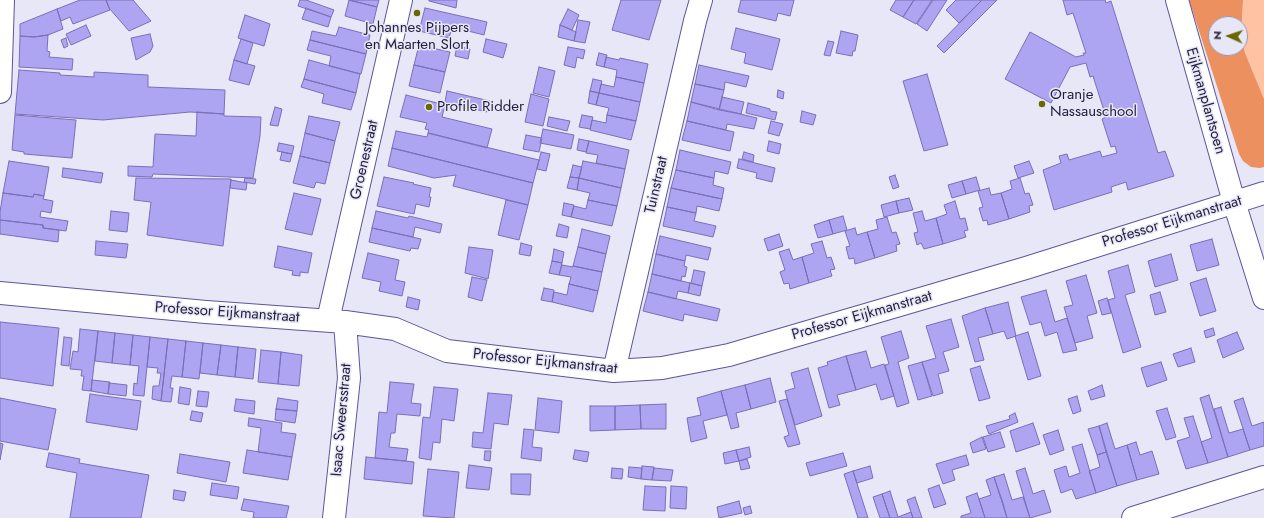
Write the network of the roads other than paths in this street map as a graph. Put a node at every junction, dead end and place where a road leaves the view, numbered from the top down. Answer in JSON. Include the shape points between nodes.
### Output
{"nodes":[{"id":1,"x":3,"y":0,"type":"edge"},
{"id":2,"x":401,"y":0,"type":"edge"},
{"id":3,"x":701,"y":0,"type":"edge"},
{"id":4,"x":1177,"y":0,"type":"edge"},
{"id":5,"x":0,"y":92,"type":"edge"},
{"id":6,"x":1264,"y":193,"type":"edge"},
{"id":7,"x":1234,"y":202,"type":"junction"},
{"id":8,"x":0,"y":293,"type":"edge"},
{"id":9,"x":1264,"y":298,"type":"edge"},
{"id":10,"x":337,"y":321,"type":"junction"},
{"id":11,"x":614,"y":371,"type":"junction"},
{"id":12,"x":1264,"y":477,"type":"edge"},
{"id":13,"x":334,"y":518,"type":"edge"},
{"id":14,"x":1133,"y":518,"type":"edge"}],
"edges":[{"from":1,"to":5,"type":"street"},
{"from":2,"to":10,"type":"street","name":"Groenestraat"},
{"from":3,"to":11,"type":"street","name":"Tuinstraat"},
{"from":4,"to":7,"type":"street","name":"Eijkmanplantsoen"},
{"from":6,"to":7,"type":"street","name":"Professor Eijkmanstraat"},
{"from":7,"to":9,"type":"street","name":"Eijkmanplantsoen"},
{"from":7,"to":11,"type":"street","name":"Professor Eijkmanstraat","via":[[1026,268],[728,354],[662,368]]},
{"from":8,"to":10,"type":"street","name":"Professor Eijkmanstraat"},
{"from":10,"to":11,"type":"street","name":"Professor Eijkmanstraat","via":[[395,329],[447,351]]},
{"from":10,"to":13,"type":"street","name":"Isaac Sweersstraat","via":[[349,378]]},
{"from":12,"to":14,"type":"street"}]}
